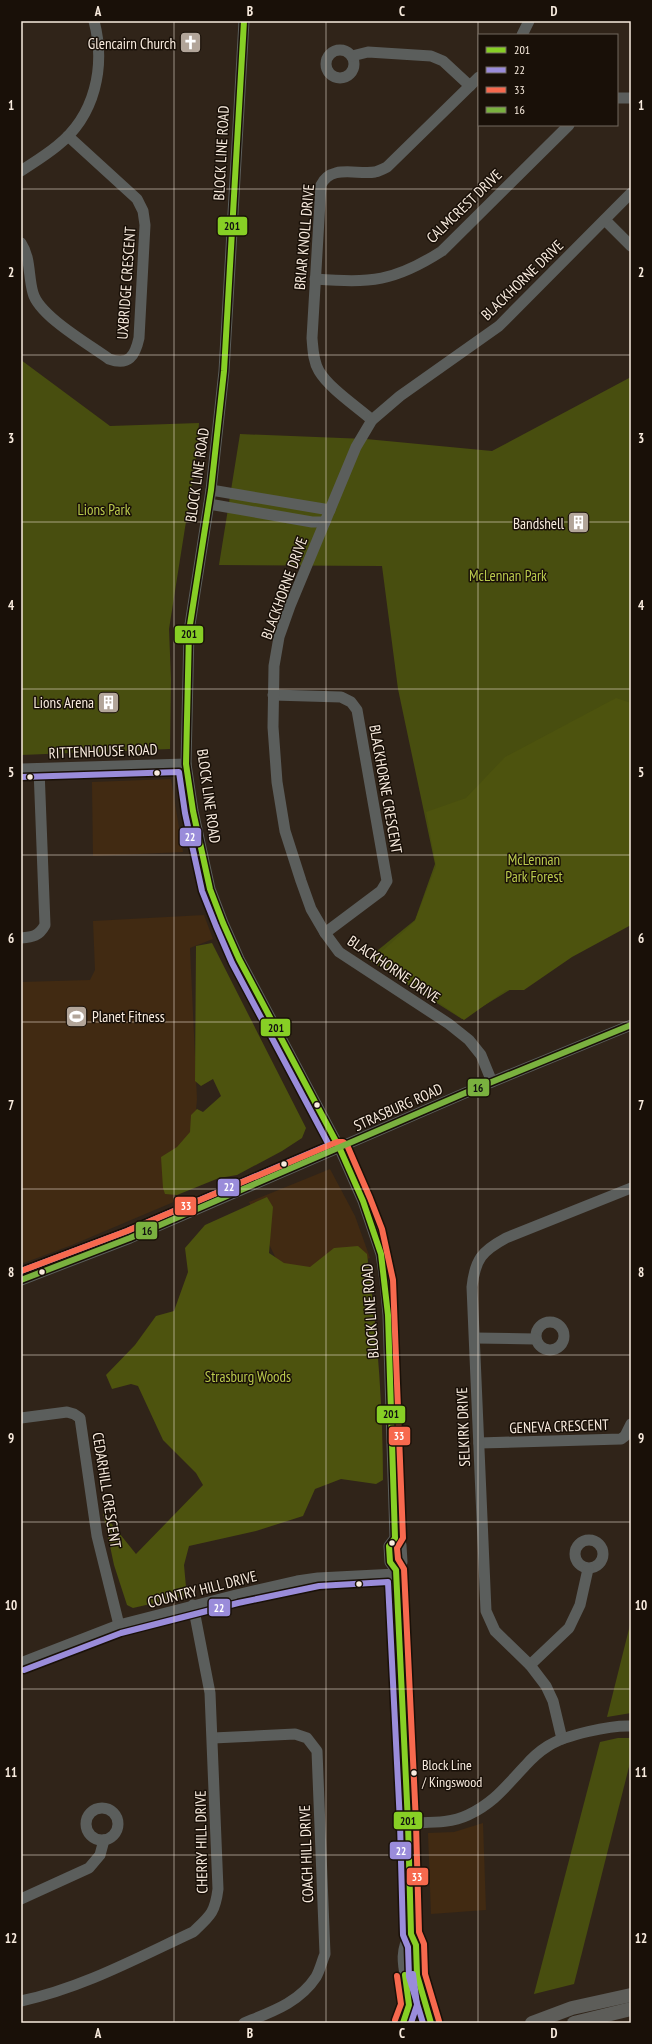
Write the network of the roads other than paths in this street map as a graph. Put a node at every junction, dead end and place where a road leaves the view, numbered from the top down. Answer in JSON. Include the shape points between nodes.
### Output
{"nodes":[{"id":1,"x":94,"y":21,"type":"edge"},
{"id":2,"x":244,"y":21,"type":"edge"},
{"id":3,"x":529,"y":21,"type":"edge"},
{"id":4,"x":522,"y":34,"type":"edge"},
{"id":5,"x":352,"y":56,"type":"dead end"},
{"id":6,"x":478,"y":78,"type":"edge"},
{"id":7,"x":470,"y":86,"type":"junction"},
{"id":8,"x":618,"y":98,"type":"edge"},
{"id":9,"x":631,"y":98,"type":"edge"},
{"id":10,"x":567,"y":126,"type":"edge"},
{"id":11,"x":68,"y":136,"type":"junction"},
{"id":12,"x":21,"y":171,"type":"edge"},
{"id":13,"x":631,"y":193,"type":"edge"},
{"id":14,"x":605,"y":220,"type":"junction"},
{"id":15,"x":21,"y":243,"type":"edge"},
{"id":16,"x":631,"y":246,"type":"edge"},
{"id":17,"x":315,"y":279,"type":"junction"},
{"id":18,"x":372,"y":420,"type":"junction"},
{"id":19,"x":211,"y":490,"type":"junction"},
{"id":20,"x":209,"y":504,"type":"junction"},
{"id":21,"x":330,"y":510,"type":"junction"},
{"id":22,"x":325,"y":522,"type":"junction"},
{"id":23,"x":273,"y":695,"type":"junction"},
{"id":24,"x":186,"y":764,"type":"junction"},
{"id":25,"x":21,"y":769,"type":"edge"},
{"id":26,"x":39,"y":769,"type":"junction"},
{"id":27,"x":325,"y":934,"type":"junction"},
{"id":28,"x":21,"y":938,"type":"edge"},
{"id":29,"x":631,"y":1025,"type":"edge"},
{"id":30,"x":492,"y":1082,"type":"junction"},
{"id":31,"x":340,"y":1149,"type":"junction"},
{"id":32,"x":631,"y":1188,"type":"edge"},
{"id":33,"x":21,"y":1280,"type":"edge"},
{"id":34,"x":475,"y":1338,"type":"junction"},
{"id":35,"x":535,"y":1339,"type":"dead end"},
{"id":36,"x":21,"y":1418,"type":"edge"},
{"id":37,"x":631,"y":1424,"type":"edge"},
{"id":38,"x":479,"y":1443,"type":"junction"},
{"id":39,"x":588,"y":1569,"type":"dead end"},
{"id":40,"x":396,"y":1572,"type":"junction"},
{"id":41,"x":193,"y":1605,"type":"junction"},
{"id":42,"x":119,"y":1625,"type":"junction"},
{"id":43,"x":21,"y":1663,"type":"edge"},
{"id":44,"x":530,"y":1665,"type":"junction"},
{"id":45,"x":631,"y":1726,"type":"edge"},
{"id":46,"x":213,"y":1738,"type":"junction"},
{"id":47,"x":562,"y":1739,"type":"junction"},
{"id":48,"x":408,"y":1823,"type":"junction"},
{"id":49,"x":104,"y":1840,"type":"dead end"},
{"id":50,"x":21,"y":1899,"type":"edge"},
{"id":51,"x":411,"y":1934,"type":"junction"},
{"id":52,"x":631,"y":1995,"type":"edge"},
{"id":53,"x":21,"y":2001,"type":"edge"},
{"id":54,"x":631,"y":2009,"type":"edge"},
{"id":55,"x":244,"y":2023,"type":"edge"},
{"id":56,"x":403,"y":2023,"type":"edge"},
{"id":57,"x":431,"y":2023,"type":"edge"},
{"id":58,"x":532,"y":2023,"type":"edge"},
{"id":59,"x":574,"y":2023,"type":"edge"}],
"edges":[{"from":1,"to":11,"type":"street","via":[[99,53],[96,87],[87,109]]},
{"from":2,"to":19,"type":"street","name":"BLOCK LINE ROAD","via":[[224,372]]},
{"from":3,"to":4,"type":"street"},
{"from":5,"to":7,"type":"street","via":[[368,52],[431,56],[443,61]]},
{"from":6,"to":7,"type":"street","name":"BRIAR KNOLL DRIVE"},
{"from":7,"to":17,"type":"street","name":"BRIAR KNOLL DRIVE","via":[[387,167],[377,172],[338,172],[324,178],[321,185]]},
{"from":8,"to":9,"type":"street"},
{"from":10,"to":17,"type":"street","name":"CALMCREST DRIVE","via":[[442,251],[421,264],[401,274],[377,280],[352,282]]},
{"from":11,"to":12,"type":"street","via":[[57,147]]},
{"from":11,"to":15,"type":"street","name":"UXBRIDGE CRESCENT","via":[[137,199],[143,210],[145,225],[139,338],[136,352],[119,362],[109,359],[48,314],[33,294],[28,257]]},
{"from":13,"to":14,"type":"street","name":"BLACKHORNE DRIVE"},
{"from":14,"to":16,"type":"street"},
{"from":14,"to":18,"type":"street","name":"BLACKHORNE DRIVE","via":[[499,326],[400,396]]},
{"from":17,"to":18,"type":"street","name":"BRIAR KNOLL DRIVE","via":[[312,338],[319,372]]},
{"from":18,"to":21,"type":"street","name":"BLACKHORNE DRIVE","via":[[356,447]]},
{"from":19,"to":20,"type":"street","name":"BLOCK LINE ROAD"},
{"from":19,"to":21,"type":"street"},
{"from":20,"to":22,"type":"street"},
{"from":20,"to":24,"type":"street","name":"BLOCK LINE ROAD","via":[[189,631]]},
{"from":21,"to":22,"type":"street","name":"BLACKHORNE DRIVE"},
{"from":22,"to":23,"type":"street","name":"BLACKHORNE DRIVE","via":[[279,637]]},
{"from":23,"to":27,"type":"street","name":"BLACKHORNE DRIVE","via":[[274,750],[285,831],[311,909]]},
{"from":23,"to":27,"type":"street","name":"BLACKHORNE CRESCENT","via":[[341,697],[351,702],[357,710],[387,881],[381,891]]},
{"from":24,"to":26,"type":"street","name":"RITTENHOUSE ROAD"},
{"from":24,"to":31,"type":"street","name":"BLOCK LINE ROAD","via":[[210,889],[223,923],[239,959]]},
{"from":25,"to":26,"type":"street","name":"RITTENHOUSE ROAD"},
{"from":26,"to":28,"type":"street","via":[[45,925],[41,933],[34,937]]},
{"from":27,"to":30,"type":"street","name":"BLACKHORNE DRIVE","via":[[339,952],[449,1024],[469,1040],[481,1055]]},
{"from":29,"to":30,"type":"street","name":"STRASBURG ROAD"},
{"from":30,"to":31,"type":"street","name":"STRASBURG ROAD"},
{"from":31,"to":33,"type":"street","name":"STRASBURG ROAD","via":[[130,1238]]},
{"from":31,"to":40,"type":"street","name":"BLOCK LINE ROAD","via":[[374,1232],[385,1281],[395,1538],[401,1545],[402,1562]]},
{"from":32,"to":34,"type":"street","name":"SELKIRK DRIVE","via":[[490,1246],[481,1255],[472,1287]]},
{"from":34,"to":35,"type":"street"},
{"from":34,"to":38,"type":"street","name":"SELKIRK DRIVE"},
{"from":36,"to":42,"type":"street","name":"CEDARHILL CRESCENT","via":[[67,1412],[80,1418],[97,1536]]},
{"from":37,"to":38,"type":"street","name":"GENEVA CRESCENT","via":[[621,1439]]},
{"from":38,"to":44,"type":"street","name":"SELKIRK DRIVE","via":[[486,1611],[495,1631]]},
{"from":39,"to":44,"type":"street","via":[[580,1605],[570,1628]]},
{"from":40,"to":41,"type":"street","name":"COUNTRY HILL DRIVE","via":[[297,1581]]},
{"from":40,"to":48,"type":"street","name":"BLOCK LINE ROAD"},
{"from":41,"to":42,"type":"street","name":"COUNTRY HILL DRIVE"},
{"from":41,"to":46,"type":"street","name":"CHERRY HILL DRIVE","via":[[210,1693]]},
{"from":42,"to":43,"type":"street","name":"COUNTRY HILL DRIVE"},
{"from":44,"to":47,"type":"street","name":"SELKIRK DRIVE","via":[[546,1686],[553,1701]]},
{"from":45,"to":47,"type":"street","via":[[605,1728]]},
{"from":46,"to":53,"type":"street","name":"CHERRY HILL DRIVE","via":[[218,1889],[215,1908],[207,1920],[194,1932],[78,1986]]},
{"from":46,"to":55,"type":"street","name":"COACH HILL DRIVE","via":[[295,1734],[308,1738],[317,1751],[325,1954],[316,1977],[298,1998]]},
{"from":47,"to":48,"type":"street","via":[[533,1758],[486,1806],[453,1820]]},
{"from":48,"to":51,"type":"street","name":"BLOCK LINE ROAD"},
{"from":49,"to":50,"type":"street","via":[[100,1854],[89,1868]]},
{"from":51,"to":56,"type":"street","name":"BLOCK LINE ROAD","via":[[404,1943],[409,2005]]},
{"from":51,"to":57,"type":"street","name":"BLOCK LINE ROAD","via":[[416,1945],[417,1975]]},
{"from":52,"to":58,"type":"main road","via":[[572,2008]]},
{"from":54,"to":59,"type":"main road"}]}
